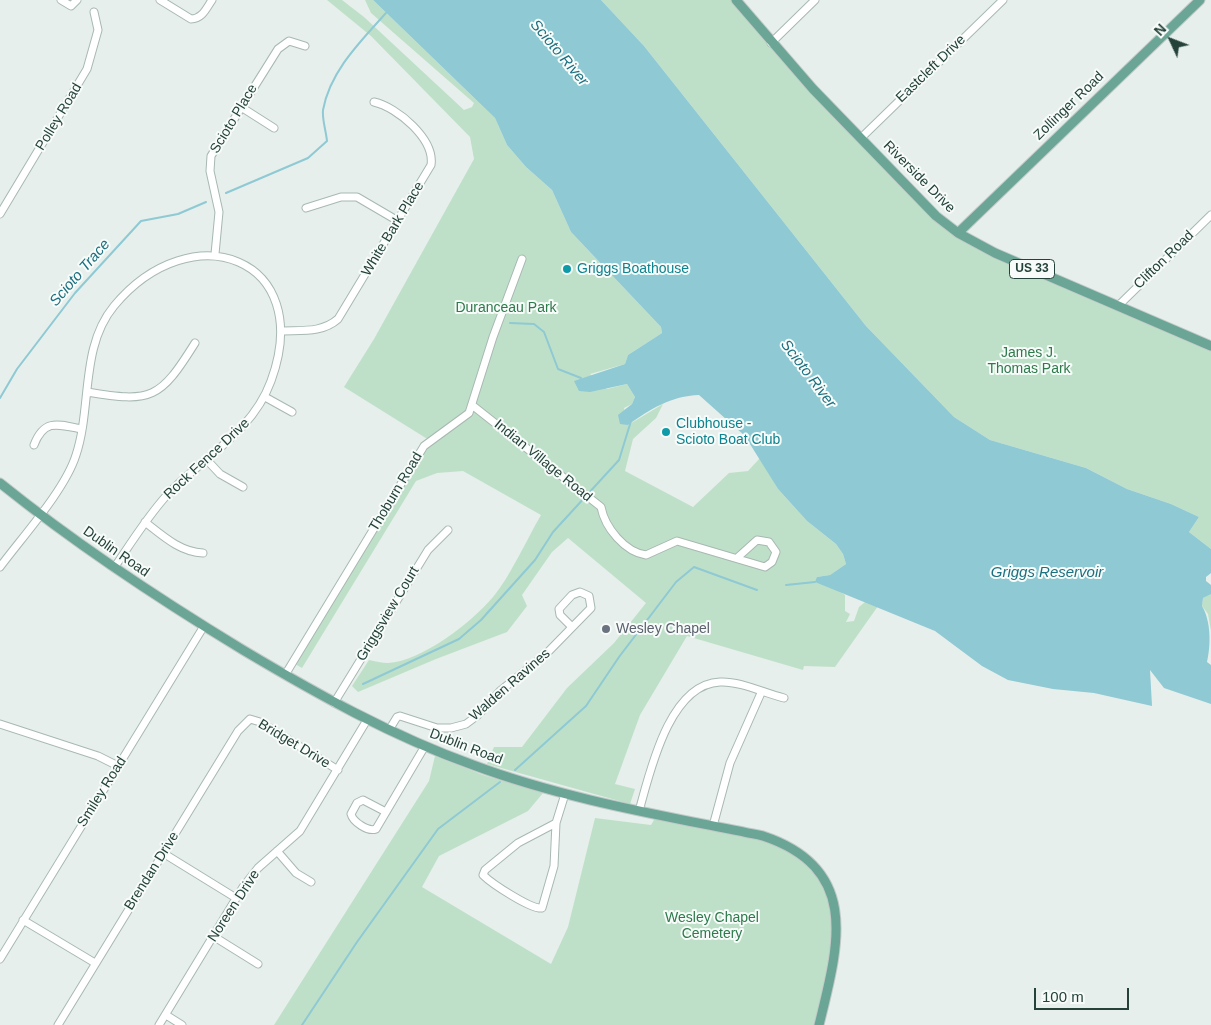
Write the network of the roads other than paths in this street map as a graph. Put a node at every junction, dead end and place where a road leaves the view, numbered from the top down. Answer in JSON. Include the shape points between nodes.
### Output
{"nodes":[{"id":1,"x":60,"y":0,"type":"edge"},
{"id":2,"x":77,"y":0,"type":"edge"},
{"id":3,"x":160,"y":0,"type":"edge"},
{"id":4,"x":212,"y":0,"type":"edge"},
{"id":5,"x":736,"y":0,"type":"edge"},
{"id":6,"x":815,"y":0,"type":"edge"},
{"id":7,"x":1003,"y":0,"type":"edge"},
{"id":8,"x":1200,"y":0,"type":"edge"},
{"id":9,"x":94,"y":12,"type":"dead end"},
{"id":10,"x":771,"y":42,"type":"junction"},
{"id":11,"x":305,"y":46,"type":"dead end"},
{"id":12,"x":374,"y":102,"type":"dead end"},
{"id":13,"x":241,"y":107,"type":"junction"},
{"id":14,"x":274,"y":128,"type":"dead end"},
{"id":15,"x":861,"y":138,"type":"junction"},
{"id":16,"x":306,"y":208,"type":"dead end"},
{"id":17,"x":0,"y":214,"type":"edge"},
{"id":18,"x":1211,"y":215,"type":"edge"},
{"id":19,"x":398,"y":221,"type":"junction"},
{"id":20,"x":958,"y":232,"type":"junction"},
{"id":21,"x":215,"y":254,"type":"junction"},
{"id":22,"x":522,"y":259,"type":"dead end"},
{"id":23,"x":1118,"y":306,"type":"junction"},
{"id":24,"x":281,"y":331,"type":"junction"},
{"id":25,"x":195,"y":343,"type":"dead end"},
{"id":26,"x":1210,"y":344,"type":"edge"},
{"id":27,"x":88,"y":392,"type":"junction"},
{"id":28,"x":264,"y":398,"type":"junction"},
{"id":29,"x":472,"y":405,"type":"junction"},
{"id":30,"x":292,"y":412,"type":"dead end"},
{"id":31,"x":81,"y":429,"type":"junction"},
{"id":32,"x":34,"y":445,"type":"dead end"},
{"id":33,"x":206,"y":459,"type":"junction"},
{"id":34,"x":0,"y":483,"type":"edge"},
{"id":35,"x":243,"y":487,"type":"dead end"},
{"id":36,"x":40,"y":514,"type":"junction"},
{"id":37,"x":145,"y":522,"type":"junction"},
{"id":38,"x":448,"y":530,"type":"dead end"},
{"id":39,"x":203,"y":553,"type":"dead end"},
{"id":40,"x":737,"y":558,"type":"junction"},
{"id":41,"x":0,"y":567,"type":"edge"},
{"id":42,"x":114,"y":568,"type":"junction"},
{"id":43,"x":204,"y":626,"type":"junction"},
{"id":44,"x":572,"y":627,"type":"junction"},
{"id":45,"x":285,"y":675,"type":"junction"},
{"id":46,"x":761,"y":693,"type":"junction"},
{"id":47,"x":784,"y":698,"type":"dead end"},
{"id":48,"x":334,"y":703,"type":"junction"},
{"id":49,"x":250,"y":719,"type":"joint"},
{"id":50,"x":368,"y":720,"type":"junction"},
{"id":51,"x":0,"y":724,"type":"edge"},
{"id":52,"x":389,"y":730,"type":"junction"},
{"id":53,"x":425,"y":746,"type":"junction"},
{"id":54,"x":118,"y":766,"type":"junction"},
{"id":55,"x":338,"y":770,"type":"junction"},
{"id":56,"x":565,"y":794,"type":"junction"},
{"id":57,"x":639,"y":811,"type":"junction"},
{"id":58,"x":386,"y":812,"type":"junction"},
{"id":59,"x":556,"y":823,"type":"junction"},
{"id":60,"x":713,"y":826,"type":"junction"},
{"id":61,"x":277,"y":851,"type":"junction"},
{"id":62,"x":164,"y":853,"type":"junction"},
{"id":63,"x":311,"y":882,"type":"dead end"},
{"id":64,"x":236,"y":898,"type":"junction"},
{"id":65,"x":24,"y":920,"type":"junction"},
{"id":66,"x":214,"y":936,"type":"junction"},
{"id":67,"x":0,"y":958,"type":"edge"},
{"id":68,"x":95,"y":964,"type":"junction"},
{"id":69,"x":258,"y":964,"type":"dead end"},
{"id":70,"x":166,"y":1015,"type":"junction"},
{"id":71,"x":58,"y":1025,"type":"edge"},
{"id":72,"x":159,"y":1025,"type":"edge"},
{"id":73,"x":182,"y":1025,"type":"edge"},
{"id":74,"x":820,"y":1025,"type":"edge"}],
"edges":[{"from":1,"to":2,"type":"street","via":[[70,6]]},
{"from":3,"to":4,"type":"street","via":[[196,19],[202,16]]},
{"from":5,"to":10,"type":"main road","name":"Riverside Drive","number":"US 33"},
{"from":6,"to":10,"type":"street"},
{"from":7,"to":15,"type":"street","name":"Eastcleft Drive"},
{"from":8,"to":20,"type":"main road","name":"Zollinger Road"},
{"from":9,"to":17,"type":"street","name":"Polley Road","via":[[98,30],[87,69]]},
{"from":10,"to":15,"type":"main road","name":"Riverside Drive","number":"US 33"},
{"from":11,"to":13,"type":"street","name":"Scioto Place","via":[[294,41],[281,46]]},
{"from":12,"to":19,"type":"street","name":"White Bark Place","via":[[397,113],[430,149],[431,165]]},
{"from":13,"to":14,"type":"street"},
{"from":13,"to":21,"type":"street","name":"Scioto Place","via":[[220,139],[209,164],[219,212]]},
{"from":15,"to":20,"type":"main road","name":"Riverside Drive","number":"US 33","via":[[936,216]]},
{"from":16,"to":19,"type":"street","via":[[341,197],[357,196]]},
{"from":18,"to":23,"type":"street","name":"Clifton Road"},
{"from":19,"to":24,"type":"street","name":"White Bark Place","via":[[338,319],[329,327],[318,330]]},
{"from":20,"to":23,"type":"main road","name":"Riverside Drive","number":"US 33","via":[[995,253]]},
{"from":21,"to":24,"type":"street","name":"Rock Fence Drive","via":[[244,264],[260,277],[275,302]]},
{"from":21,"to":27,"type":"street","via":[[177,260],[141,279],[122,297],[98,332]]},
{"from":22,"to":29,"type":"street","name":"Thoburn Road","via":[[492,337]]},
{"from":23,"to":26,"type":"main road","name":"Riverside Drive","number":"US 33"},
{"from":24,"to":28,"type":"street","name":"Rock Fence Drive","via":[[276,366]]},
{"from":25,"to":27,"type":"street","via":[[178,370],[148,396],[124,398]]},
{"from":27,"to":31,"type":"street"},
{"from":28,"to":30,"type":"street"},
{"from":28,"to":33,"type":"street","name":"Rock Fence Drive","via":[[245,426]]},
{"from":29,"to":40,"type":"street","name":"Indian Village Road","via":[[601,507],[606,521],[630,550],[638,554],[653,553],[677,540]]},
{"from":29,"to":45,"type":"street","name":"Thoburn Road","via":[[464,418],[424,446]]},
{"from":31,"to":32,"type":"street","via":[[45,427]]},
{"from":31,"to":36,"type":"street","via":[[73,463],[65,480]]},
{"from":33,"to":35,"type":"street","via":[[220,474]]},
{"from":33,"to":37,"type":"street","name":"Rock Fence Drive","via":[[166,496]]},
{"from":34,"to":36,"type":"main road","name":"Dublin Road"},
{"from":36,"to":41,"type":"street"},
{"from":36,"to":42,"type":"main road","name":"Dublin Road"},
{"from":37,"to":39,"type":"street","via":[[191,553]]},
{"from":37,"to":42,"type":"street","name":"Rock Fence Drive"},
{"from":38,"to":48,"type":"street","name":"Griggsview Court","via":[[428,550]]},
{"from":40,"to":40,"type":"street","name":"Indian Village Road","via":[[765,567],[772,562],[776,552],[769,542],[756,540]]},
{"from":42,"to":43,"type":"main road","name":"Dublin Road"},
{"from":43,"to":45,"type":"main road","name":"Dublin Road"},
{"from":43,"to":54,"type":"street","name":"Smiley Road"},
{"from":44,"to":44,"type":"street","name":"Walden Ravines","via":[[591,608],[591,602],[584,593],[575,592],[559,609],[560,615]]},
{"from":44,"to":52,"type":"street","name":"Walden Ravines","via":[[466,724],[437,728],[400,716]]},
{"from":45,"to":48,"type":"main road","name":"Dublin Road"},
{"from":46,"to":47,"type":"street"},
{"from":46,"to":57,"type":"street","via":[[726,682],[694,690],[662,735]]},
{"from":46,"to":60,"type":"street","via":[[730,763]]},
{"from":48,"to":50,"type":"main road","name":"Dublin Road"},
{"from":49,"to":55,"type":"street","name":"Bridget Drive"},
{"from":49,"to":62,"type":"street","name":"Brendan Drive","via":[[238,731]]},
{"from":50,"to":52,"type":"main road","name":"Dublin Road"},
{"from":50,"to":55,"type":"street","name":"Noreen Drive"},
{"from":51,"to":54,"type":"street","via":[[98,756]]},
{"from":52,"to":53,"type":"main road","name":"Dublin Road"},
{"from":53,"to":56,"type":"main road","name":"Dublin Road","via":[[472,765]]},
{"from":53,"to":58,"type":"street"},
{"from":54,"to":65,"type":"street","name":"Smiley Road"},
{"from":55,"to":61,"type":"street","name":"Noreen Drive","via":[[300,830]]},
{"from":56,"to":57,"type":"main road","name":"Dublin Road"},
{"from":56,"to":59,"type":"street"},
{"from":57,"to":60,"type":"main road","name":"Dublin Road"},
{"from":58,"to":58,"type":"street","via":[[363,800],[357,803],[351,814],[353,820],[374,830]]},
{"from":59,"to":59,"type":"street","via":[[554,866],[540,910],[483,876],[485,870],[518,843]]},
{"from":60,"to":74,"type":"main road","name":"Dublin Road","via":[[785,843],[807,859],[825,882],[835,908],[837,937],[836,957]]},
{"from":61,"to":63,"type":"street","via":[[296,873]]},
{"from":61,"to":64,"type":"street","name":"Noreen Drive","via":[[258,868]]},
{"from":62,"to":64,"type":"street"},
{"from":62,"to":68,"type":"street","name":"Brendan Drive"},
{"from":64,"to":66,"type":"street","name":"Noreen Drive"},
{"from":65,"to":67,"type":"street","name":"Smiley Road"},
{"from":65,"to":68,"type":"street"},
{"from":66,"to":69,"type":"street"},
{"from":66,"to":70,"type":"street","name":"Noreen Drive"},
{"from":68,"to":71,"type":"street","name":"Brendan Drive"},
{"from":70,"to":72,"type":"street","name":"Noreen Drive"},
{"from":70,"to":73,"type":"street"}]}
